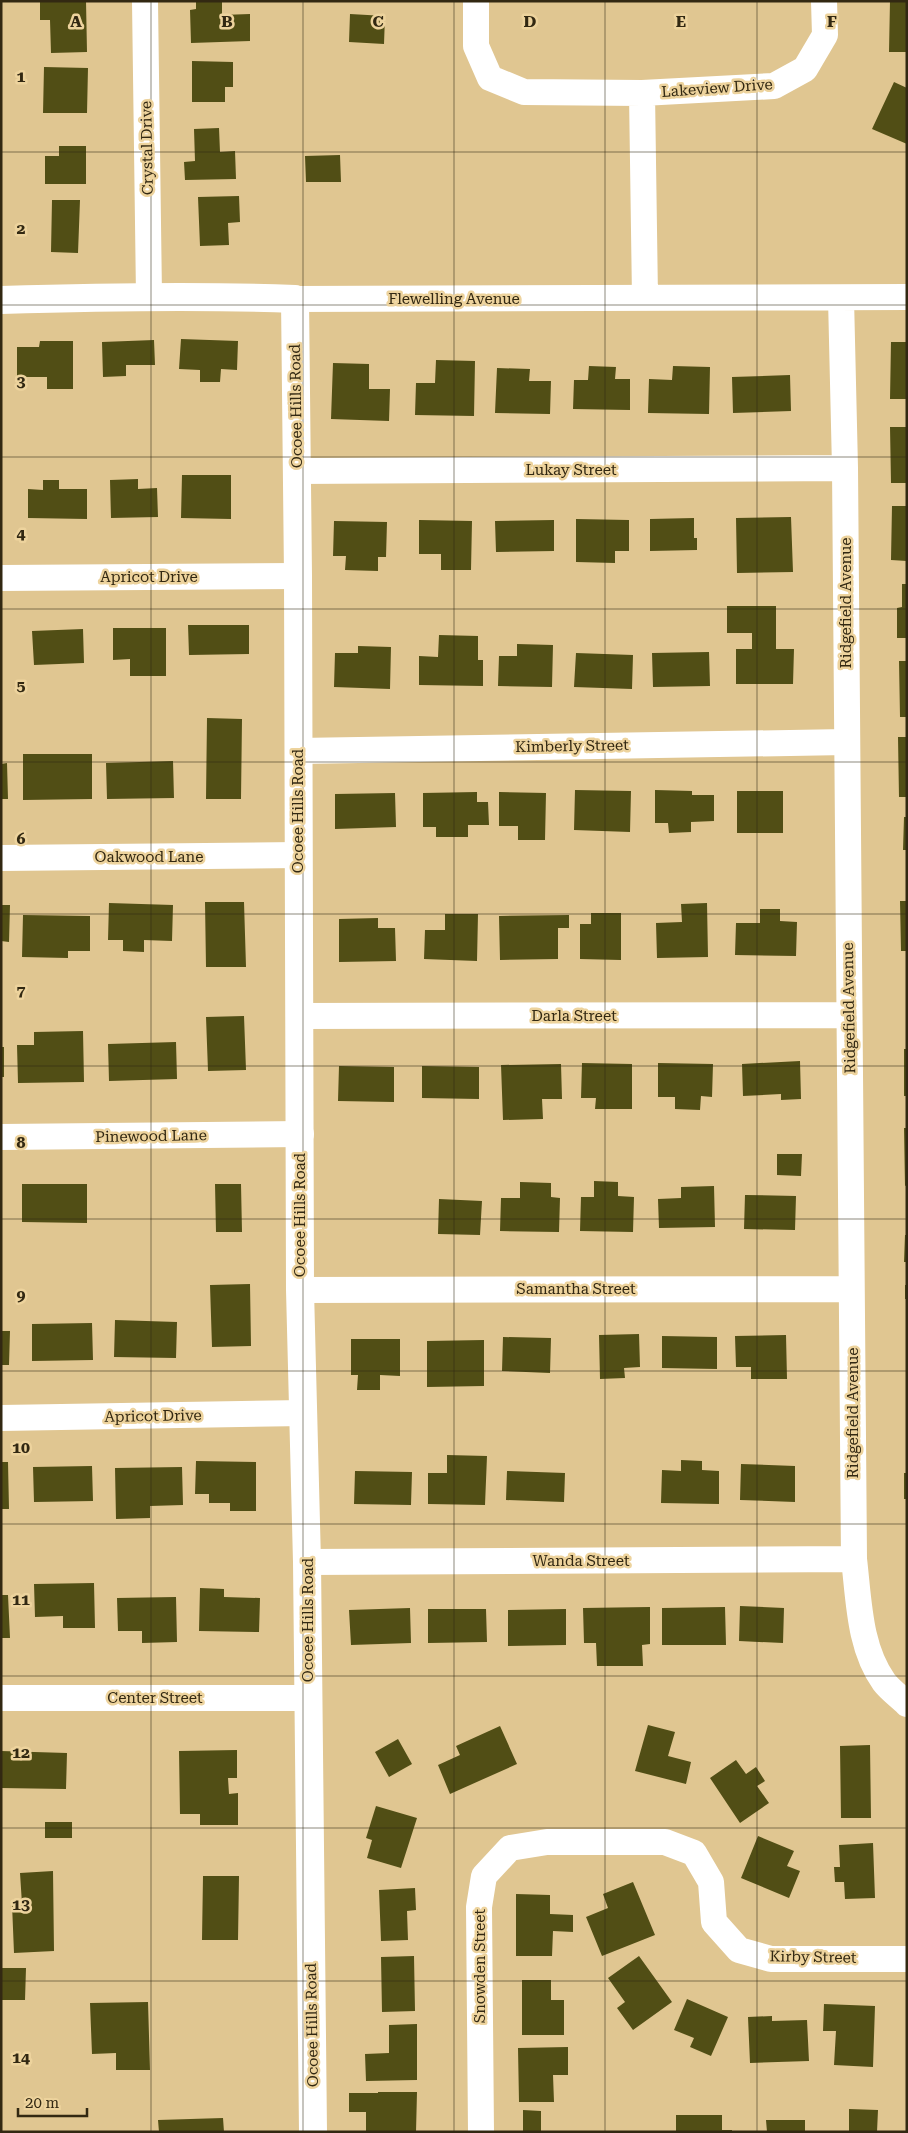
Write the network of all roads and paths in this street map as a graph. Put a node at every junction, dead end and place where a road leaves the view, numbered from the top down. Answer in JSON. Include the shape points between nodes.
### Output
{"nodes":[{"id":1,"x":145,"y":1,"type":"edge"},
{"id":2,"x":476,"y":1,"type":"edge"},
{"id":3,"x":824,"y":1,"type":"edge"},
{"id":4,"x":642,"y":93,"type":"junction"},
{"id":5,"x":149,"y":296,"type":"junction"},
{"id":6,"x":907,"y":297,"type":"edge"},
{"id":7,"x":644,"y":298,"type":"junction"},
{"id":8,"x":842,"y":298,"type":"junction"},
{"id":9,"x":295,"y":299,"type":"junction"},
{"id":10,"x":1,"y":300,"type":"edge"},
{"id":11,"x":846,"y":468,"type":"junction"},
{"id":12,"x":296,"y":471,"type":"junction"},
{"id":13,"x":298,"y":576,"type":"junction"},
{"id":14,"x":1,"y":578,"type":"edge"},
{"id":15,"x":846,"y":742,"type":"junction"},
{"id":16,"x":298,"y":751,"type":"junction"},
{"id":17,"x":298,"y":855,"type":"junction"},
{"id":18,"x":1,"y":858,"type":"edge"},
{"id":19,"x":849,"y":1015,"type":"junction"},
{"id":20,"x":299,"y":1016,"type":"junction"},
{"id":21,"x":301,"y":1134,"type":"junction"},
{"id":22,"x":1,"y":1137,"type":"edge"},
{"id":23,"x":852,"y":1289,"type":"junction"},
{"id":24,"x":300,"y":1290,"type":"junction"},
{"id":25,"x":304,"y":1413,"type":"junction"},
{"id":26,"x":1,"y":1418,"type":"edge"},
{"id":27,"x":854,"y":1560,"type":"junction"},
{"id":28,"x":307,"y":1562,"type":"junction"},
{"id":29,"x":1,"y":1698,"type":"edge"},
{"id":30,"x":308,"y":1698,"type":"junction"},
{"id":31,"x":907,"y":1704,"type":"edge"},
{"id":32,"x":547,"y":1842,"type":"joint"},
{"id":33,"x":907,"y":1958,"type":"edge"},
{"id":34,"x":313,"y":2132,"type":"edge"},
{"id":35,"x":481,"y":2132,"type":"edge"}],
"edges":[{"from":1,"to":5,"type":"street","name":"Crystal Drive"},
{"from":2,"to":4,"type":"street","name":"Lakeview Drive","via":[[476,46],[490,78],[524,92]]},
{"from":3,"to":4,"type":"street","name":"Lakeview Drive","via":[[825,35],[805,69],[774,86]]},
{"from":4,"to":7,"type":"street","name":"Lakeview Drive"},
{"from":5,"to":9,"type":"street","name":"Flewelling Avenue"},
{"from":5,"to":10,"type":"street","name":"Flewelling Avenue"},
{"from":6,"to":8,"type":"street","name":"Flewelling Avenue"},
{"from":7,"to":8,"type":"street","name":"Flewelling Avenue"},
{"from":7,"to":9,"type":"street","name":"Flewelling Avenue"},
{"from":8,"to":11,"type":"street","name":"Ridgefield Avenue"},
{"from":9,"to":12,"type":"street","name":"Ocoee Hills Road"},
{"from":11,"to":12,"type":"street","name":"Lukay Street"},
{"from":11,"to":15,"type":"street","name":"Ridgefield Avenue"},
{"from":12,"to":13,"type":"street","name":"Ocoee Hills Road"},
{"from":13,"to":14,"type":"street","name":"Apricot Drive"},
{"from":13,"to":16,"type":"street","name":"Ocoee Hills Road"},
{"from":15,"to":16,"type":"street","name":"Kimberly Street"},
{"from":15,"to":19,"type":"street","name":"Ridgefield Avenue"},
{"from":16,"to":17,"type":"street","name":"Ocoee Hills Road"},
{"from":17,"to":18,"type":"street","name":"Oakwood Lane"},
{"from":17,"to":20,"type":"street","name":"Ocoee Hills Road"},
{"from":19,"to":20,"type":"street","name":"Darla Street"},
{"from":19,"to":23,"type":"street","name":"Ridgefield Avenue"},
{"from":20,"to":21,"type":"street","name":"Ocoee Hills Road"},
{"from":21,"to":22,"type":"street","name":"Pinewood Lane"},
{"from":21,"to":24,"type":"street","name":"Ocoee Hills Road"},
{"from":23,"to":24,"type":"street","name":"Samantha Street"},
{"from":23,"to":27,"type":"street","name":"Ridgefield Avenue"},
{"from":24,"to":25,"type":"street","name":"Ocoee Hills Road"},
{"from":25,"to":26,"type":"street","name":"Apricot Drive"},
{"from":25,"to":28,"type":"street","name":"Ocoee Hills Road"},
{"from":27,"to":28,"type":"street","name":"Wanda Street"},
{"from":27,"to":31,"type":"street","name":"Ridgefield Avenue","via":[[862,1634],[885,1683]]},
{"from":28,"to":30,"type":"street","name":"Ocoee Hills Road"},
{"from":29,"to":30,"type":"street","name":"Center Street"},
{"from":30,"to":34,"type":"street","name":"Ocoee Hills Road"},
{"from":32,"to":33,"type":"street","name":"Kirby Street","via":[[665,1842],[694,1853],[711,1882],[714,1922],[739,1950],[771,1959]]},
{"from":32,"to":35,"type":"street","name":"Snowden Street","via":[[510,1848],[484,1876],[479,1907]]}]}
